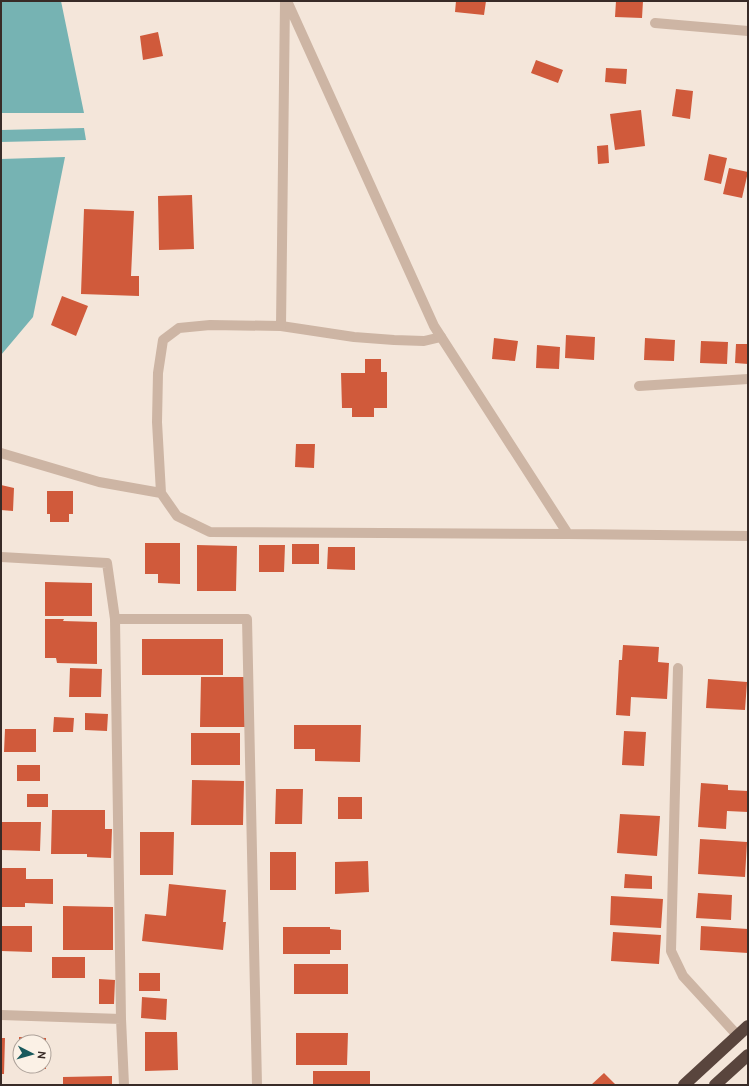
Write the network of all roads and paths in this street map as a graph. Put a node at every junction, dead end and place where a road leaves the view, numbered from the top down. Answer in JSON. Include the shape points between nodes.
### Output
{"nodes":[{"id":1,"x":286,"y":1,"type":"edge"},
{"id":2,"x":655,"y":23,"type":"dead end"},
{"id":3,"x":748,"y":31,"type":"edge"},
{"id":4,"x":280,"y":326,"type":"junction"},
{"id":5,"x":441,"y":337,"type":"junction"},
{"id":6,"x":748,"y":379,"type":"edge"},
{"id":7,"x":639,"y":386,"type":"dead end"},
{"id":8,"x":1,"y":453,"type":"edge"},
{"id":9,"x":161,"y":493,"type":"junction"},
{"id":10,"x":568,"y":534,"type":"junction"},
{"id":11,"x":748,"y":536,"type":"edge"},
{"id":12,"x":1,"y":557,"type":"edge"},
{"id":13,"x":115,"y":618,"type":"junction"},
{"id":14,"x":678,"y":668,"type":"dead end"},
{"id":15,"x":1,"y":1015,"type":"edge"},
{"id":16,"x":121,"y":1018,"type":"junction"},
{"id":17,"x":748,"y":1026,"type":"edge"},
{"id":18,"x":738,"y":1036,"type":"junction"},
{"id":19,"x":748,"y":1055,"type":"edge"},
{"id":20,"x":124,"y":1085,"type":"edge"},
{"id":21,"x":257,"y":1085,"type":"edge"},
{"id":22,"x":684,"y":1085,"type":"edge"},
{"id":23,"x":715,"y":1085,"type":"edge"}],
"edges":[{"from":1,"to":4,"type":"street"},
{"from":1,"to":5,"type":"street"},
{"from":2,"to":3,"type":"street"},
{"from":4,"to":5,"type":"street","via":[[394,340],[424,341]]},
{"from":4,"to":9,"type":"street","via":[[210,325],[179,328],[163,340],[158,374],[157,422]]},
{"from":5,"to":10,"type":"street"},
{"from":6,"to":7,"type":"street"},
{"from":8,"to":9,"type":"street","via":[[99,482]]},
{"from":9,"to":10,"type":"street","via":[[177,516],[210,532]]},
{"from":10,"to":11,"type":"street"},
{"from":12,"to":13,"type":"street","via":[[107,563]]},
{"from":13,"to":16,"type":"street"},
{"from":13,"to":21,"type":"street","via":[[247,619]]},
{"from":14,"to":18,"type":"street","via":[[671,952],[683,976]]},
{"from":15,"to":16,"type":"street"},
{"from":16,"to":20,"type":"street"},
{"from":17,"to":18,"type":"highway"},
{"from":18,"to":22,"type":"highway"},
{"from":19,"to":23,"type":"highway"}]}
